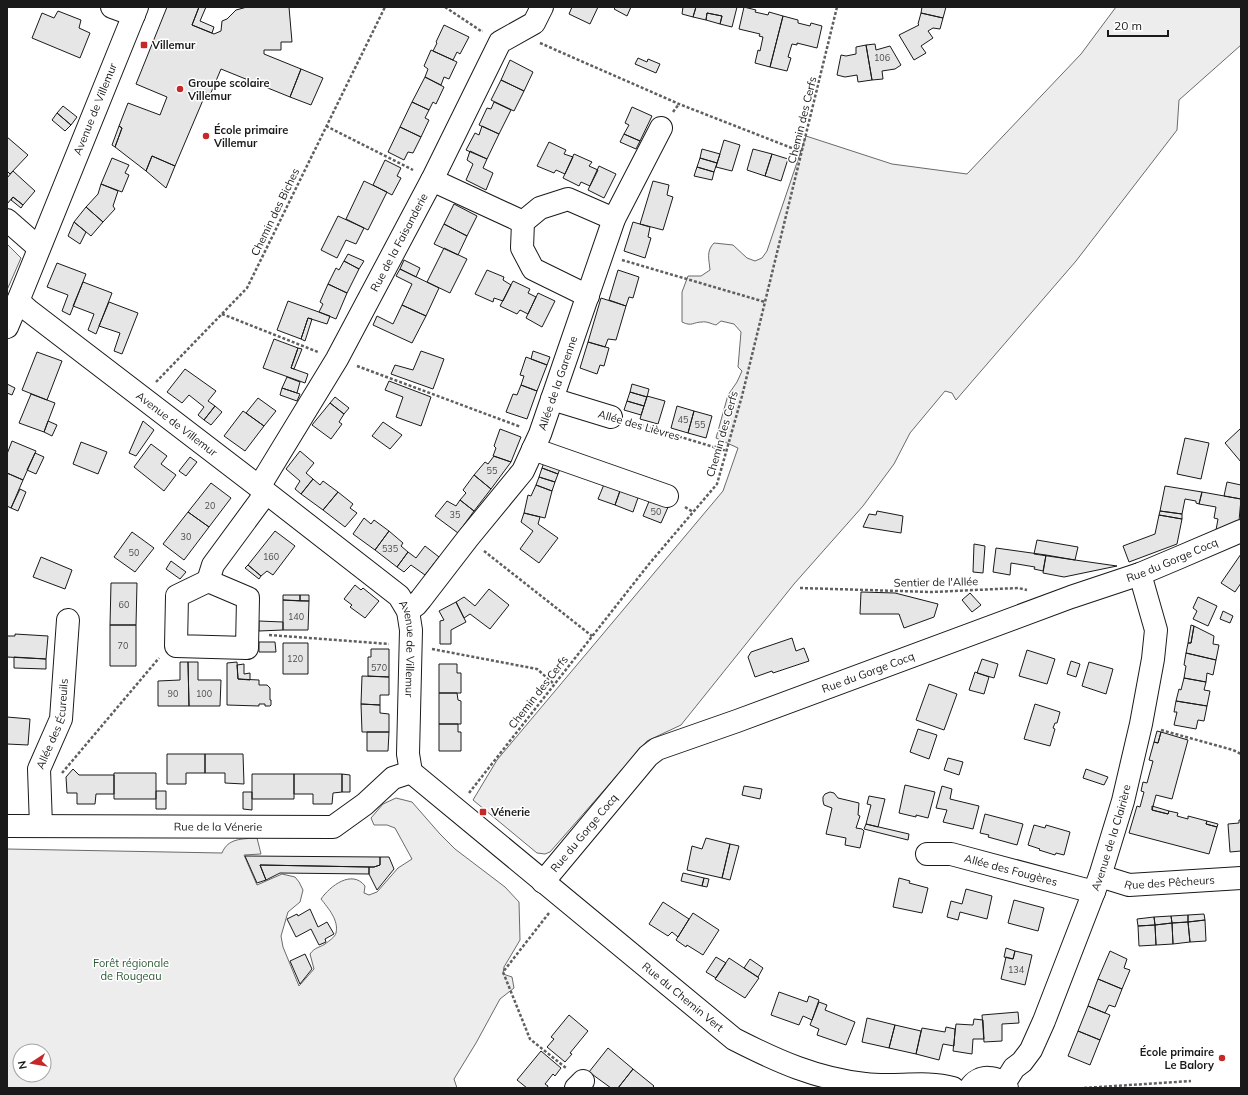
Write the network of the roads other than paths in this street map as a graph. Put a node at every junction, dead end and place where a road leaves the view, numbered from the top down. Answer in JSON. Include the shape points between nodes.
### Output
{"nodes":[{"id":1,"x":112,"y":7,"type":"edge"},
{"id":2,"x":542,"y":7,"type":"edge"},
{"id":3,"x":135,"y":11,"type":"edge"},
{"id":4,"x":661,"y":128,"type":"dead end"},
{"id":5,"x":432,"y":180,"type":"junction"},
{"id":6,"x":614,"y":219,"type":"junction"},
{"id":7,"x":7,"y":220,"type":"edge"},
{"id":8,"x":523,"y":222,"type":"junction"},
{"id":9,"x":39,"y":248,"type":"junction"},
{"id":10,"x":588,"y":296,"type":"junction"},
{"id":11,"x":18,"y":301,"type":"junction"},
{"id":12,"x":7,"y":327,"type":"edge"},
{"id":13,"x":552,"y":399,"type":"junction"},
{"id":14,"x":611,"y":417,"type":"road end"},
{"id":15,"x":537,"y":442,"type":"junction"},
{"id":16,"x":263,"y":490,"type":"junction"},
{"id":17,"x":667,"y":496,"type":"dead end"},
{"id":18,"x":1241,"y":531,"type":"edge"},
{"id":19,"x":1140,"y":574,"type":"junction"},
{"id":20,"x":208,"y":581,"type":"junction"},
{"id":21,"x":408,"y":611,"type":"junction"},
{"id":22,"x":68,"y":620,"type":"dead end"},
{"id":23,"x":411,"y":772,"type":"junction"},
{"id":24,"x":7,"y":826,"type":"edge"},
{"id":25,"x":41,"y":826,"type":"junction"},
{"id":26,"x":926,"y":854,"type":"dead end"},
{"id":27,"x":1241,"y":878,"type":"edge"},
{"id":28,"x":544,"y":882,"type":"junction"},
{"id":29,"x":1097,"y":884,"type":"junction"},
{"id":30,"x":1005,"y":1086,"type":"edge"},
{"id":31,"x":953,"y":1088,"type":"edge"},
{"id":32,"x":970,"y":1088,"type":"edge"}],
"edges":[{"from":1,"to":3,"type":"street"},
{"from":2,"to":5,"type":"street","name":"Rue de la Faisanderie","via":[[534,22],[500,42]]},
{"from":3,"to":9,"type":"street","name":"Avenue de Villemur"},
{"from":4,"to":6,"type":"street","name":"Allée de la Garenne"},
{"from":5,"to":8,"type":"street"},
{"from":5,"to":16,"type":"street","name":"Rue de la Faisanderie","via":[[337,359]]},
{"from":6,"to":8,"type":"street","via":[[568,199],[540,208]]},
{"from":6,"to":10,"type":"street","name":"Allée de la Garenne"},
{"from":7,"to":9,"type":"street"},
{"from":8,"to":10,"type":"street","via":[[522,248],[533,269]]},
{"from":9,"to":11,"type":"street","name":"Avenue de Villemur"},
{"from":10,"to":13,"type":"street","name":"Allée de la Garenne"},
{"from":11,"to":12,"type":"street"},
{"from":11,"to":16,"type":"street","name":"Avenue de Villemur"},
{"from":13,"to":14,"type":"street","name":"Allée des Lièvres"},
{"from":13,"to":15,"type":"street","name":"Allée de la Garenne"},
{"from":15,"to":17,"type":"street"},
{"from":15,"to":21,"type":"street","name":"Allée de la Garenne","via":[[523,471],[421,599]]},
{"from":16,"to":20,"type":"street","name":"Rue de la Faisanderie","via":[[213,565]]},
{"from":16,"to":21,"type":"street","name":"Avenue de Villemur","via":[[398,596]]},
{"from":18,"to":19,"type":"street","name":"Rue du Gorge Cocq"},
{"from":19,"to":28,"type":"street","name":"Rue du Gorge Cocq","via":[[657,749],[648,756]]},
{"from":19,"to":29,"type":"street","name":"Avenue de la Clairière","via":[[1156,630],[1153,659],[1123,801]]},
{"from":20,"to":20,"type":"street","via":[[177,596],[176,646],[247,648],[248,598]]},
{"from":21,"to":23,"type":"street","name":"Avenue de Villemur","via":[[411,630],[408,754]]},
{"from":22,"to":25,"type":"street","name":"Allée des Écureuils","via":[[61,719],[39,769]]},
{"from":23,"to":25,"type":"street","name":"Rue de la Vénerie","via":[[393,778],[365,804],[333,827]]},
{"from":23,"to":28,"type":"street","name":"Rue du Chemin Vert"},
{"from":24,"to":25,"type":"street","name":"Rue de la Vénerie"},
{"from":26,"to":29,"type":"street","name":"Allée des Fougères","via":[[951,854]]},
{"from":27,"to":29,"type":"street","name":"Rue des Pêcheurs","via":[[1129,886]]},
{"from":28,"to":31,"type":"street","name":"Rue du Chemin Vert","via":[[734,1039],[772,1058],[835,1080],[867,1085],[940,1084]]},
{"from":29,"to":30,"type":"street","name":"Avenue de la Clairière","via":[[1031,1050],[1014,1068]]},
{"from":30,"to":32,"type":"street","via":[[998,1080],[983,1078]]}]}
